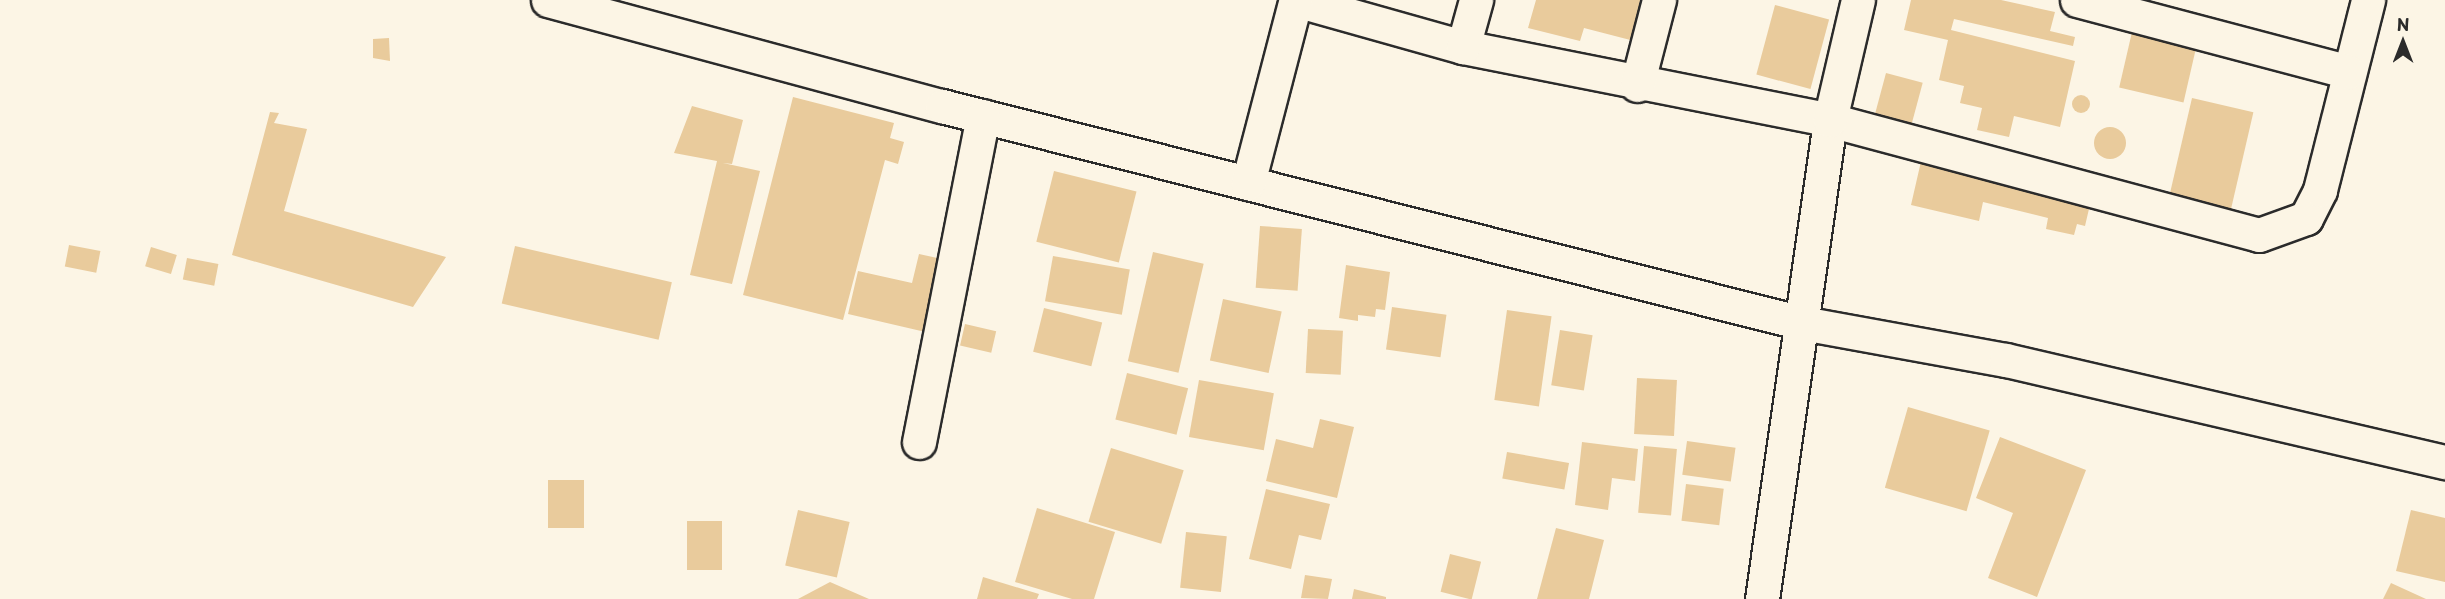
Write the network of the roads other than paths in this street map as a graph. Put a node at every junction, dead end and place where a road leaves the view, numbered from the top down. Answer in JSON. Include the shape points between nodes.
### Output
{"nodes":[{"id":1,"x":548,"y":0,"type":"edge"},
{"id":2,"x":1476,"y":0,"type":"edge"},
{"id":3,"x":1659,"y":0,"type":"edge"},
{"id":4,"x":1858,"y":0,"type":"edge"},
{"id":5,"x":2078,"y":0,"type":"edge"},
{"id":6,"x":2368,"y":0,"type":"edge"},
{"id":7,"x":1296,"y":1,"type":"edge"},
{"id":8,"x":1463,"y":47,"type":"junction"},
{"id":9,"x":2349,"y":72,"type":"junction"},
{"id":10,"x":1637,"y":85,"type":"junction"},
{"id":11,"x":982,"y":116,"type":"junction"},
{"id":12,"x":1830,"y":120,"type":"junction"},
{"id":13,"x":1248,"y":183,"type":"junction"},
{"id":14,"x":1803,"y":323,"type":"junction"},
{"id":15,"x":919,"y":442,"type":"dead end"},
{"id":16,"x":2445,"y":462,"type":"edge"},
{"id":17,"x":1762,"y":599,"type":"edge"}],
"edges":[{"from":1,"to":11,"type":"street"},
{"from":2,"to":8,"type":"street"},
{"from":3,"to":10,"type":"street"},
{"from":4,"to":12,"type":"street"},
{"from":5,"to":9,"type":"street"},
{"from":6,"to":9,"type":"street"},
{"from":7,"to":8,"type":"street"},
{"from":7,"to":13,"type":"street"},
{"from":8,"to":10,"type":"street"},
{"from":9,"to":12,"type":"street","via":[[2320,190],[2306,218],[2259,235]]},
{"from":10,"to":12,"type":"street"},
{"from":11,"to":13,"type":"street"},
{"from":11,"to":15,"type":"street"},
{"from":12,"to":14,"type":"street"},
{"from":13,"to":14,"type":"street"},
{"from":14,"to":16,"type":"street","via":[[2006,360]]},
{"from":14,"to":17,"type":"street"}]}
